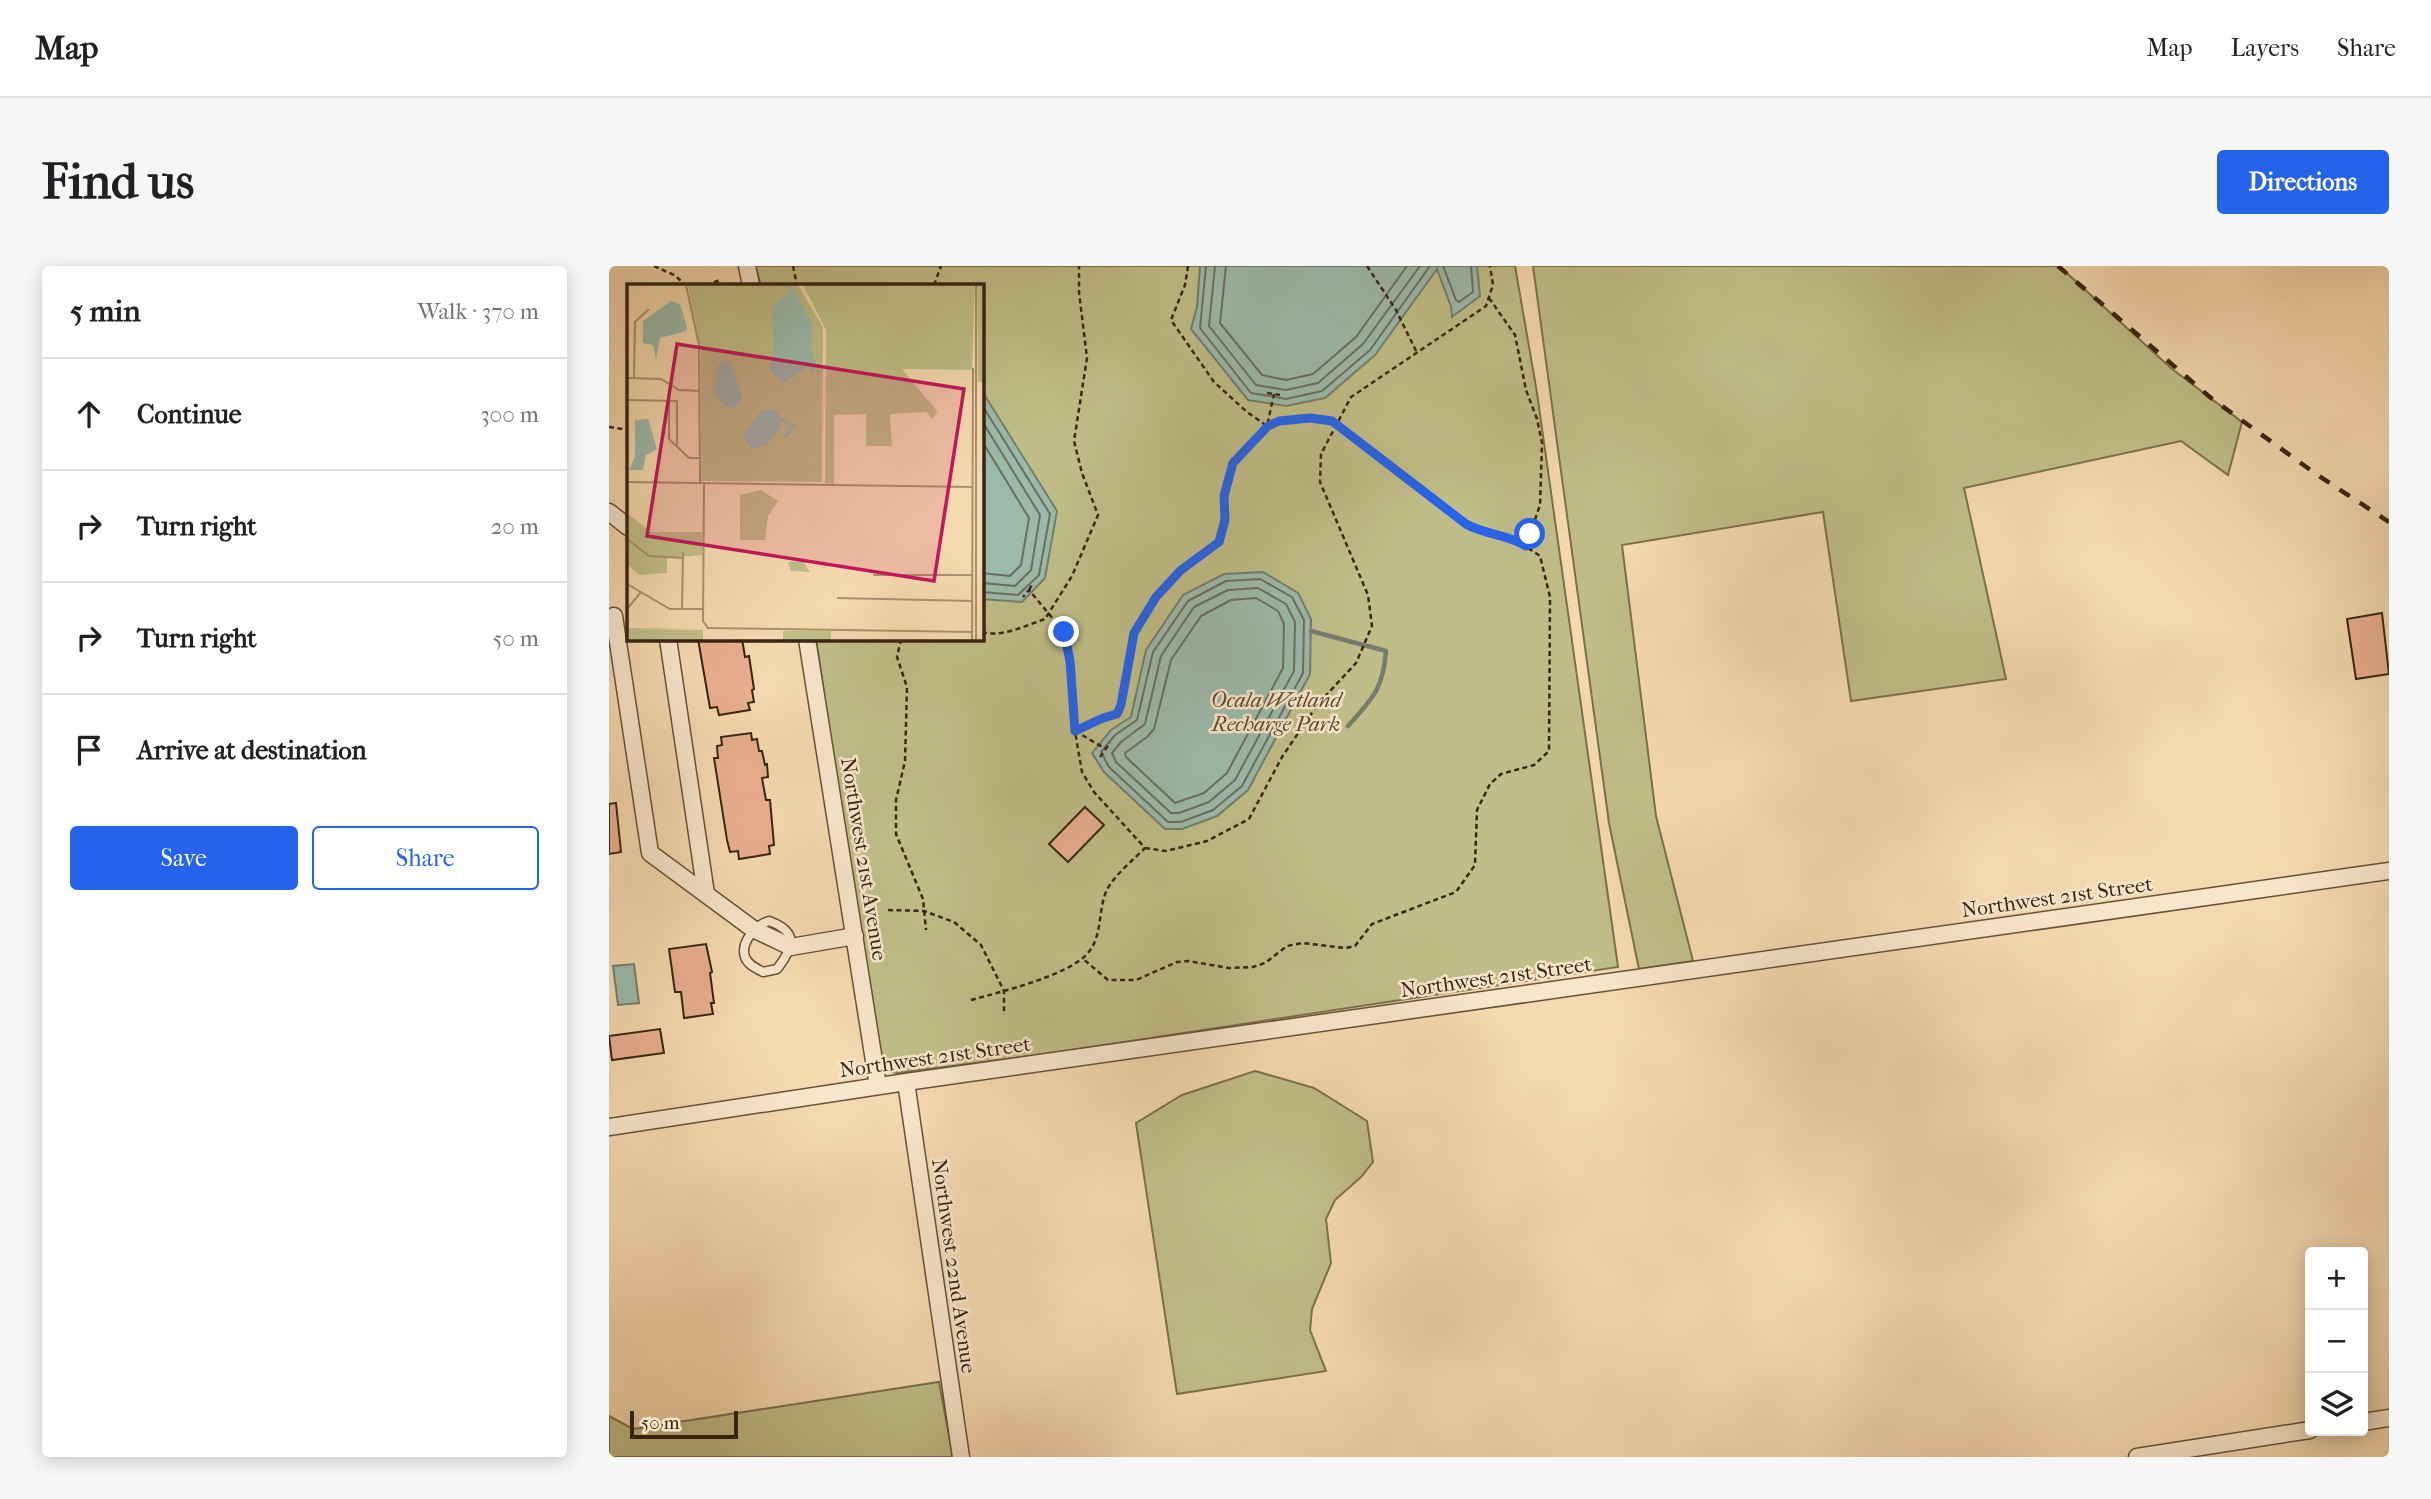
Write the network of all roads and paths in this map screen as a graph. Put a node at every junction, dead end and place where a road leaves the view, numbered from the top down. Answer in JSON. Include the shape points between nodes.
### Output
{"nodes":[{"id":1,"x":654,"y":266,"type":"edge"},
{"id":2,"x":747,"y":266,"type":"edge"},
{"id":3,"x":793,"y":266,"type":"edge"},
{"id":4,"x":941,"y":266,"type":"edge"},
{"id":5,"x":1079,"y":266,"type":"edge"},
{"id":6,"x":1188,"y":266,"type":"edge"},
{"id":7,"x":1367,"y":266,"type":"edge"},
{"id":8,"x":1490,"y":266,"type":"edge"},
{"id":9,"x":720,"y":280,"type":"dead end"},
{"id":10,"x":685,"y":284,"type":"edge"},
{"id":11,"x":709,"y":284,"type":"edge"},
{"id":12,"x":751,"y":284,"type":"edge"},
{"id":13,"x":797,"y":284,"type":"edge"},
{"id":14,"x":934,"y":284,"type":"edge"},
{"id":15,"x":1489,"y":298,"type":"junction"},
{"id":16,"x":1416,"y":352,"type":"junction"},
{"id":17,"x":1267,"y":393,"type":"dead end"},
{"id":18,"x":1274,"y":394,"type":"junction"},
{"id":19,"x":1280,"y":395,"type":"dead end"},
{"id":20,"x":1336,"y":424,"type":"junction"},
{"id":21,"x":1268,"y":426,"type":"junction"},
{"id":22,"x":609,"y":427,"type":"edge"},
{"id":23,"x":627,"y":430,"type":"edge"},
{"id":24,"x":609,"y":512,"type":"edge"},
{"id":25,"x":627,"y":526,"type":"edge"},
{"id":26,"x":1526,"y":546,"type":"junction"},
{"id":27,"x":1033,"y":583,"type":"dead end"},
{"id":28,"x":1028,"y":590,"type":"junction"},
{"id":29,"x":1023,"y":597,"type":"dead end"},
{"id":30,"x":1049,"y":613,"type":"junction"},
{"id":31,"x":617,"y":616,"type":"edge"},
{"id":32,"x":983,"y":632,"type":"edge"},
{"id":33,"x":668,"y":640,"type":"edge"},
{"id":34,"x":807,"y":640,"type":"edge"},
{"id":35,"x":901,"y":640,"type":"edge"},
{"id":36,"x":1075,"y":731,"type":"junction"},
{"id":37,"x":1110,"y":743,"type":"dead end"},
{"id":38,"x":1106,"y":749,"type":"junction"},
{"id":39,"x":1100,"y":757,"type":"dead end"},
{"id":40,"x":1145,"y":848,"type":"junction"},
{"id":41,"x":2389,"y":871,"type":"edge"},
{"id":42,"x":706,"y":894,"type":"junction"},
{"id":43,"x":888,"y":910,"type":"dead end"},
{"id":44,"x":924,"y":911,"type":"junction"},
{"id":45,"x":753,"y":929,"type":"junction"},
{"id":46,"x":926,"y":930,"type":"dead end"},
{"id":47,"x":855,"y":936,"type":"junction"},
{"id":48,"x":791,"y":947,"type":"junction"},
{"id":49,"x":1082,"y":958,"type":"junction"},
{"id":50,"x":1004,"y":991,"type":"junction"},
{"id":51,"x":971,"y":999,"type":"dead end"},
{"id":52,"x":1004,"y":1015,"type":"dead end"},
{"id":53,"x":906,"y":1082,"type":"junction"},
{"id":54,"x":879,"y":1086,"type":"junction"},
{"id":55,"x":609,"y":1126,"type":"edge"},
{"id":56,"x":2389,"y":1418,"type":"edge"},
{"id":57,"x":2368,"y":1421,"type":"edge"},
{"id":58,"x":2305,"y":1431,"type":"edge"},
{"id":59,"x":961,"y":1457,"type":"edge"},
{"id":60,"x":2137,"y":1457,"type":"edge"}],
"edges":[{"from":1,"to":10,"type":"path"},
{"from":2,"to":12,"type":"street"},
{"from":3,"to":13,"type":"path"},
{"from":4,"to":14,"type":"path"},
{"from":5,"to":30,"type":"path","via":[[1087,358],[1074,442],[1098,515],[1072,576]]},
{"from":6,"to":21,"type":"path","via":[[1171,320],[1214,383]]},
{"from":7,"to":16,"type":"path"},
{"from":8,"to":15,"type":"path","via":[[1493,285]]},
{"from":9,"to":11,"type":"path"},
{"from":15,"to":16,"type":"path","via":[[1486,306]]},
{"from":15,"to":26,"type":"path","via":[[1515,335],[1542,443],[1540,505]]},
{"from":16,"to":20,"type":"path","via":[[1351,397]]},
{"from":17,"to":18,"type":"path"},
{"from":18,"to":19,"type":"path"},
{"from":18,"to":21,"type":"path"},
{"from":20,"to":21,"type":"path","via":[[1310,418]]},
{"from":20,"to":26,"type":"path","via":[[1466,524]]},
{"from":20,"to":40,"type":"path","via":[[1321,454],[1320,482],[1368,594],[1372,626],[1356,663],[1318,704],[1282,757],[1249,819],[1207,841],[1166,851]]},
{"from":21,"to":36,"type":"path","via":[[1233,463],[1219,542],[1181,570],[1156,597],[1134,633],[1117,714]]},
{"from":22,"to":23,"type":"path"},
{"from":24,"to":25,"type":"street"},
{"from":26,"to":49,"type":"path","via":[[1539,556],[1550,597],[1549,751],[1534,765],[1501,774],[1490,784],[1477,810],[1475,864],[1456,891],[1372,923],[1355,946],[1287,946],[1253,967],[1188,961],[1136,980],[1108,979]]},
{"from":27,"to":28,"type":"path"},
{"from":28,"to":29,"type":"path"},
{"from":28,"to":30,"type":"path"},
{"from":30,"to":32,"type":"path","via":[[1045,619],[1010,631]]},
{"from":30,"to":36,"type":"path","via":[[1064,632]]},
{"from":31,"to":42,"type":"street","via":[[650,853]]},
{"from":33,"to":42,"type":"street"},
{"from":34,"to":47,"type":"street","name":"Northwest 21st Avenue"},
{"from":35,"to":44,"type":"path","via":[[897,657],[907,687],[905,761],[896,800],[896,834]]},
{"from":36,"to":38,"type":"path"},
{"from":36,"to":40,"type":"path","via":[[1082,772],[1094,792]]},
{"from":37,"to":38,"type":"path"},
{"from":38,"to":39,"type":"path"},
{"from":40,"to":49,"type":"path","via":[[1107,888],[1096,940]]},
{"from":41,"to":53,"type":"street","name":"Northwest 21st Street"},
{"from":42,"to":45,"type":"street"},
{"from":43,"to":44,"type":"path"},
{"from":44,"to":46,"type":"path"},
{"from":44,"to":50,"type":"path","via":[[954,922],[981,944]]},
{"from":45,"to":48,"type":"street"},
{"from":45,"to":48,"type":"lane","via":[[744,956],[763,972],[777,969]]},
{"from":47,"to":48,"type":"street"},
{"from":47,"to":54,"type":"street","name":"Northwest 21st Avenue"},
{"from":49,"to":50,"type":"path"},
{"from":50,"to":51,"type":"path"},
{"from":50,"to":52,"type":"path"},
{"from":53,"to":54,"type":"street","name":"Northwest 21st Street"},
{"from":53,"to":59,"type":"street","name":"Northwest 22nd Avenue"},
{"from":54,"to":55,"type":"street","name":"Northwest 21st Street"},
{"from":56,"to":57,"type":"street"},
{"from":58,"to":60,"type":"street"}]}
